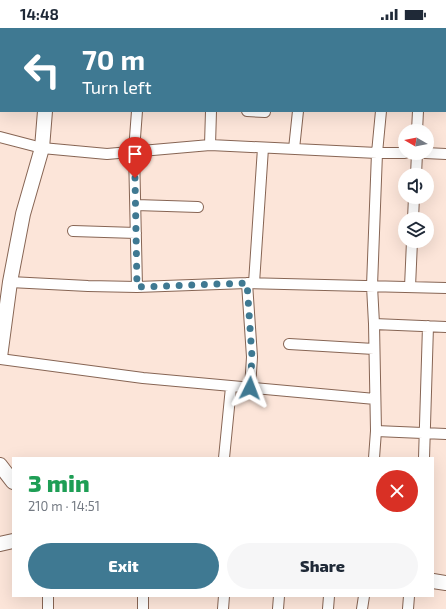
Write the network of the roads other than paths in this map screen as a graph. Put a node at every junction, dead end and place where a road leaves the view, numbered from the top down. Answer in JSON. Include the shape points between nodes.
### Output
{"nodes":[{"id":1,"x":46,"y":112,"type":"edge"},
{"id":2,"x":137,"y":112,"type":"edge"},
{"id":3,"x":211,"y":112,"type":"edge"},
{"id":4,"x":298,"y":112,"type":"edge"},
{"id":5,"x":381,"y":112,"type":"edge"},
{"id":6,"x":418,"y":112,"type":"edge"},
{"id":7,"x":418,"y":124,"type":"edge"},
{"id":8,"x":0,"y":137,"type":"edge"},
{"id":9,"x":210,"y":145,"type":"junction"},
{"id":10,"x":42,"y":148,"type":"junction"},
{"id":11,"x":263,"y":148,"type":"junction"},
{"id":12,"x":294,"y":149,"type":"junction"},
{"id":13,"x":134,"y":152,"type":"junction"},
{"id":14,"x":377,"y":153,"type":"junction"},
{"id":15,"x":398,"y":153,"type":"edge"},
{"id":16,"x":434,"y":153,"type":"edge"},
{"id":17,"x":446,"y":154,"type":"edge"},
{"id":18,"x":136,"y":205,"type":"junction"},
{"id":19,"x":198,"y":207,"type":"dead end"},
{"id":20,"x":73,"y":231,"type":"dead end"},
{"id":21,"x":136,"y":233,"type":"junction"},
{"id":22,"x":412,"y":248,"type":"edge"},
{"id":23,"x":5,"y":281,"type":"edge"},
{"id":24,"x":250,"y":283,"type":"junction"},
{"id":25,"x":372,"y":286,"type":"junction"},
{"id":26,"x":137,"y":287,"type":"junction"},
{"id":27,"x":410,"y":287,"type":"junction"},
{"id":28,"x":446,"y":288,"type":"edge"},
{"id":29,"x":374,"y":324,"type":"junction"},
{"id":30,"x":428,"y":326,"type":"junction"},
{"id":31,"x":446,"y":327,"type":"edge"},
{"id":32,"x":289,"y":344,"type":"dead end"},
{"id":33,"x":374,"y":349,"type":"junction"},
{"id":34,"x":0,"y":358,"type":"edge"},
{"id":35,"x":231,"y":387,"type":"junction"},
{"id":36,"x":250,"y":388,"type":"junction"},
{"id":37,"x":375,"y":399,"type":"junction"},
{"id":38,"x":376,"y":431,"type":"junction"},
{"id":39,"x":426,"y":433,"type":"junction"},
{"id":40,"x":446,"y":434,"type":"edge"},
{"id":41,"x":224,"y":457,"type":"edge"},
{"id":42,"x":374,"y":457,"type":"edge"},
{"id":43,"x":424,"y":457,"type":"edge"},
{"id":44,"x":0,"y":465,"type":"edge"},
{"id":45,"x":12,"y":481,"type":"edge"},
{"id":46,"x":12,"y":541,"type":"edge"},
{"id":47,"x":0,"y":544,"type":"edge"},
{"id":48,"x":434,"y":581,"type":"edge"},
{"id":49,"x":446,"y":583,"type":"edge"},
{"id":50,"x":48,"y":597,"type":"edge"},
{"id":51,"x":143,"y":597,"type":"edge"},
{"id":52,"x":224,"y":597,"type":"edge"},
{"id":53,"x":279,"y":597,"type":"edge"},
{"id":54,"x":329,"y":597,"type":"edge"},
{"id":55,"x":364,"y":597,"type":"edge"},
{"id":56,"x":409,"y":597,"type":"edge"},
{"id":57,"x":48,"y":609,"type":"edge"},
{"id":58,"x":143,"y":609,"type":"edge"},
{"id":59,"x":223,"y":609,"type":"edge"},
{"id":60,"x":278,"y":609,"type":"edge"},
{"id":61,"x":328,"y":609,"type":"edge"},
{"id":62,"x":362,"y":609,"type":"edge"},
{"id":63,"x":408,"y":609,"type":"edge"}],
"edges":[{"from":1,"to":10,"type":"street"},
{"from":2,"to":13,"type":"street"},
{"from":3,"to":9,"type":"street"},
{"from":4,"to":12,"type":"street"},
{"from":5,"to":14,"type":"street"},
{"from":6,"to":7,"type":"street"},
{"from":8,"to":10,"type":"street"},
{"from":9,"to":11,"type":"street"},
{"from":9,"to":13,"type":"street"},
{"from":10,"to":13,"type":"street","via":[[107,154]]},
{"from":10,"to":23,"type":"street"},
{"from":11,"to":12,"type":"street"},
{"from":11,"to":24,"type":"street"},
{"from":12,"to":14,"type":"street"},
{"from":13,"to":18,"type":"street"},
{"from":14,"to":15,"type":"street"},
{"from":14,"to":25,"type":"street"},
{"from":16,"to":17,"type":"street"},
{"from":18,"to":19,"type":"street"},
{"from":18,"to":21,"type":"street"},
{"from":20,"to":21,"type":"street"},
{"from":21,"to":26,"type":"street"},
{"from":22,"to":27,"type":"street"},
{"from":23,"to":26,"type":"street"},
{"from":23,"to":34,"type":"street"},
{"from":24,"to":25,"type":"street"},
{"from":24,"to":26,"type":"street"},
{"from":24,"to":36,"type":"street"},
{"from":25,"to":27,"type":"street"},
{"from":25,"to":29,"type":"street"},
{"from":27,"to":28,"type":"street"},
{"from":29,"to":30,"type":"street"},
{"from":29,"to":33,"type":"street"},
{"from":30,"to":31,"type":"street"},
{"from":30,"to":39,"type":"street"},
{"from":32,"to":33,"type":"street"},
{"from":33,"to":37,"type":"street"},
{"from":34,"to":35,"type":"street","via":[[143,378]]},
{"from":35,"to":36,"type":"street"},
{"from":35,"to":41,"type":"street"},
{"from":36,"to":37,"type":"street"},
{"from":37,"to":38,"type":"street"},
{"from":38,"to":39,"type":"street"},
{"from":38,"to":42,"type":"street"},
{"from":39,"to":40,"type":"street"},
{"from":39,"to":43,"type":"street"},
{"from":44,"to":45,"type":"street"},
{"from":46,"to":47,"type":"street"},
{"from":48,"to":49,"type":"street"},
{"from":50,"to":57,"type":"street"},
{"from":51,"to":58,"type":"street"},
{"from":52,"to":59,"type":"street"},
{"from":53,"to":60,"type":"street"},
{"from":54,"to":61,"type":"street"},
{"from":55,"to":62,"type":"street"},
{"from":56,"to":63,"type":"street"}]}
